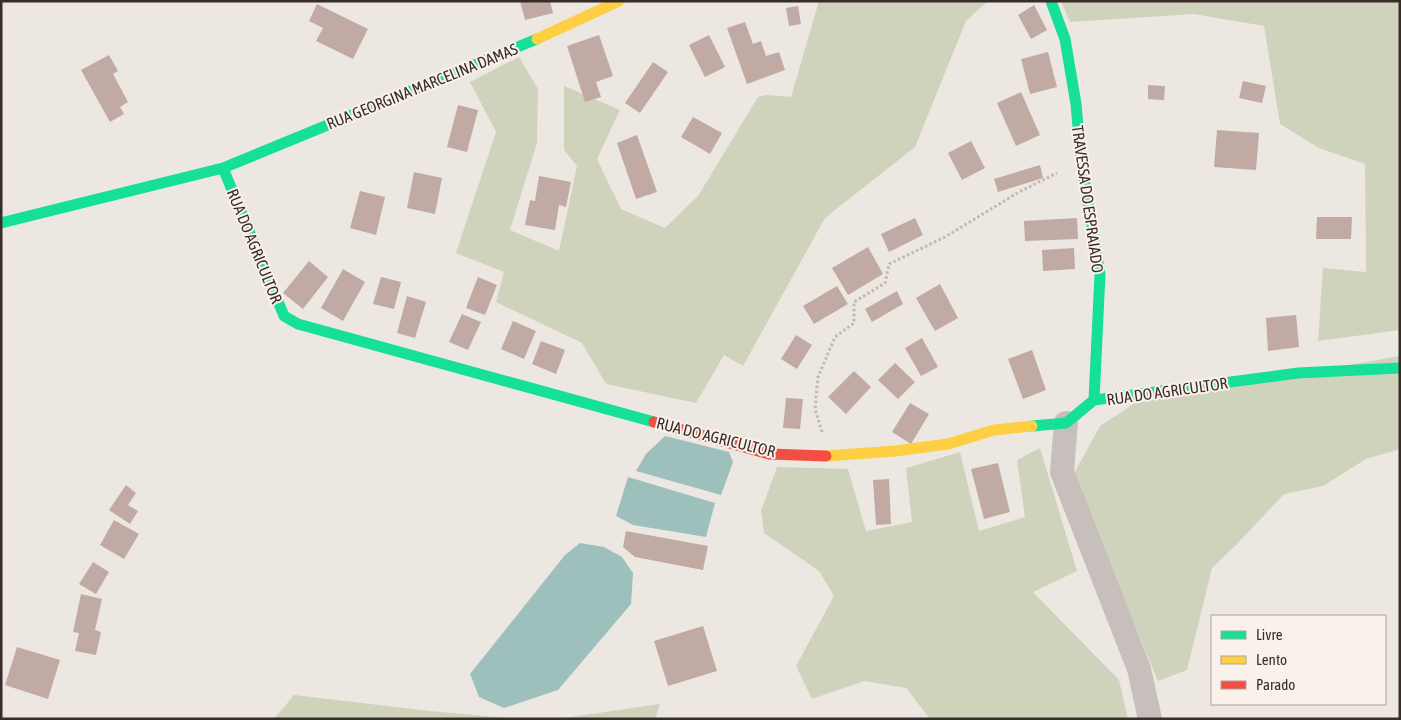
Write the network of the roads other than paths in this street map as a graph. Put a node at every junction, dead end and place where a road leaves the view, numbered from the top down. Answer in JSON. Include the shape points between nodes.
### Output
{"nodes":[{"id":1,"x":619,"y":1,"type":"edge"},
{"id":2,"x":1051,"y":1,"type":"edge"},
{"id":3,"x":223,"y":168,"type":"junction"},
{"id":4,"x":1,"y":223,"type":"edge"},
{"id":5,"x":1400,"y":368,"type":"edge"},
{"id":6,"x":1094,"y":400,"type":"junction"},
{"id":7,"x":1066,"y":423,"type":"junction"},
{"id":8,"x":1150,"y":719,"type":"edge"}],
"edges":[{"from":1,"to":3,"type":"street","name":"RUA GEORGINA MARCELINA DAMAS","via":[[537,39]]},
{"from":2,"to":6,"type":"street","name":"TRAVESSA DO ESPRAIADO","via":[[1066,39],[1081,161],[1100,274]]},
{"from":3,"to":4,"type":"street","name":"RUA GEORGINA MARCELINA DAMAS"},
{"from":3,"to":7,"type":"street","name":"RUA DO AGRICULTOR","via":[[284,316],[298,324],[769,454],[829,456],[895,451],[948,444],[994,430]]},
{"from":5,"to":6,"type":"street","name":"RUA DO AGRICULTOR","via":[[1298,373]]},
{"from":6,"to":7,"type":"street","name":"RUA DO AGRICULTOR"},
{"from":7,"to":8,"type":"street","via":[[1062,472],[1139,669]]}]}
